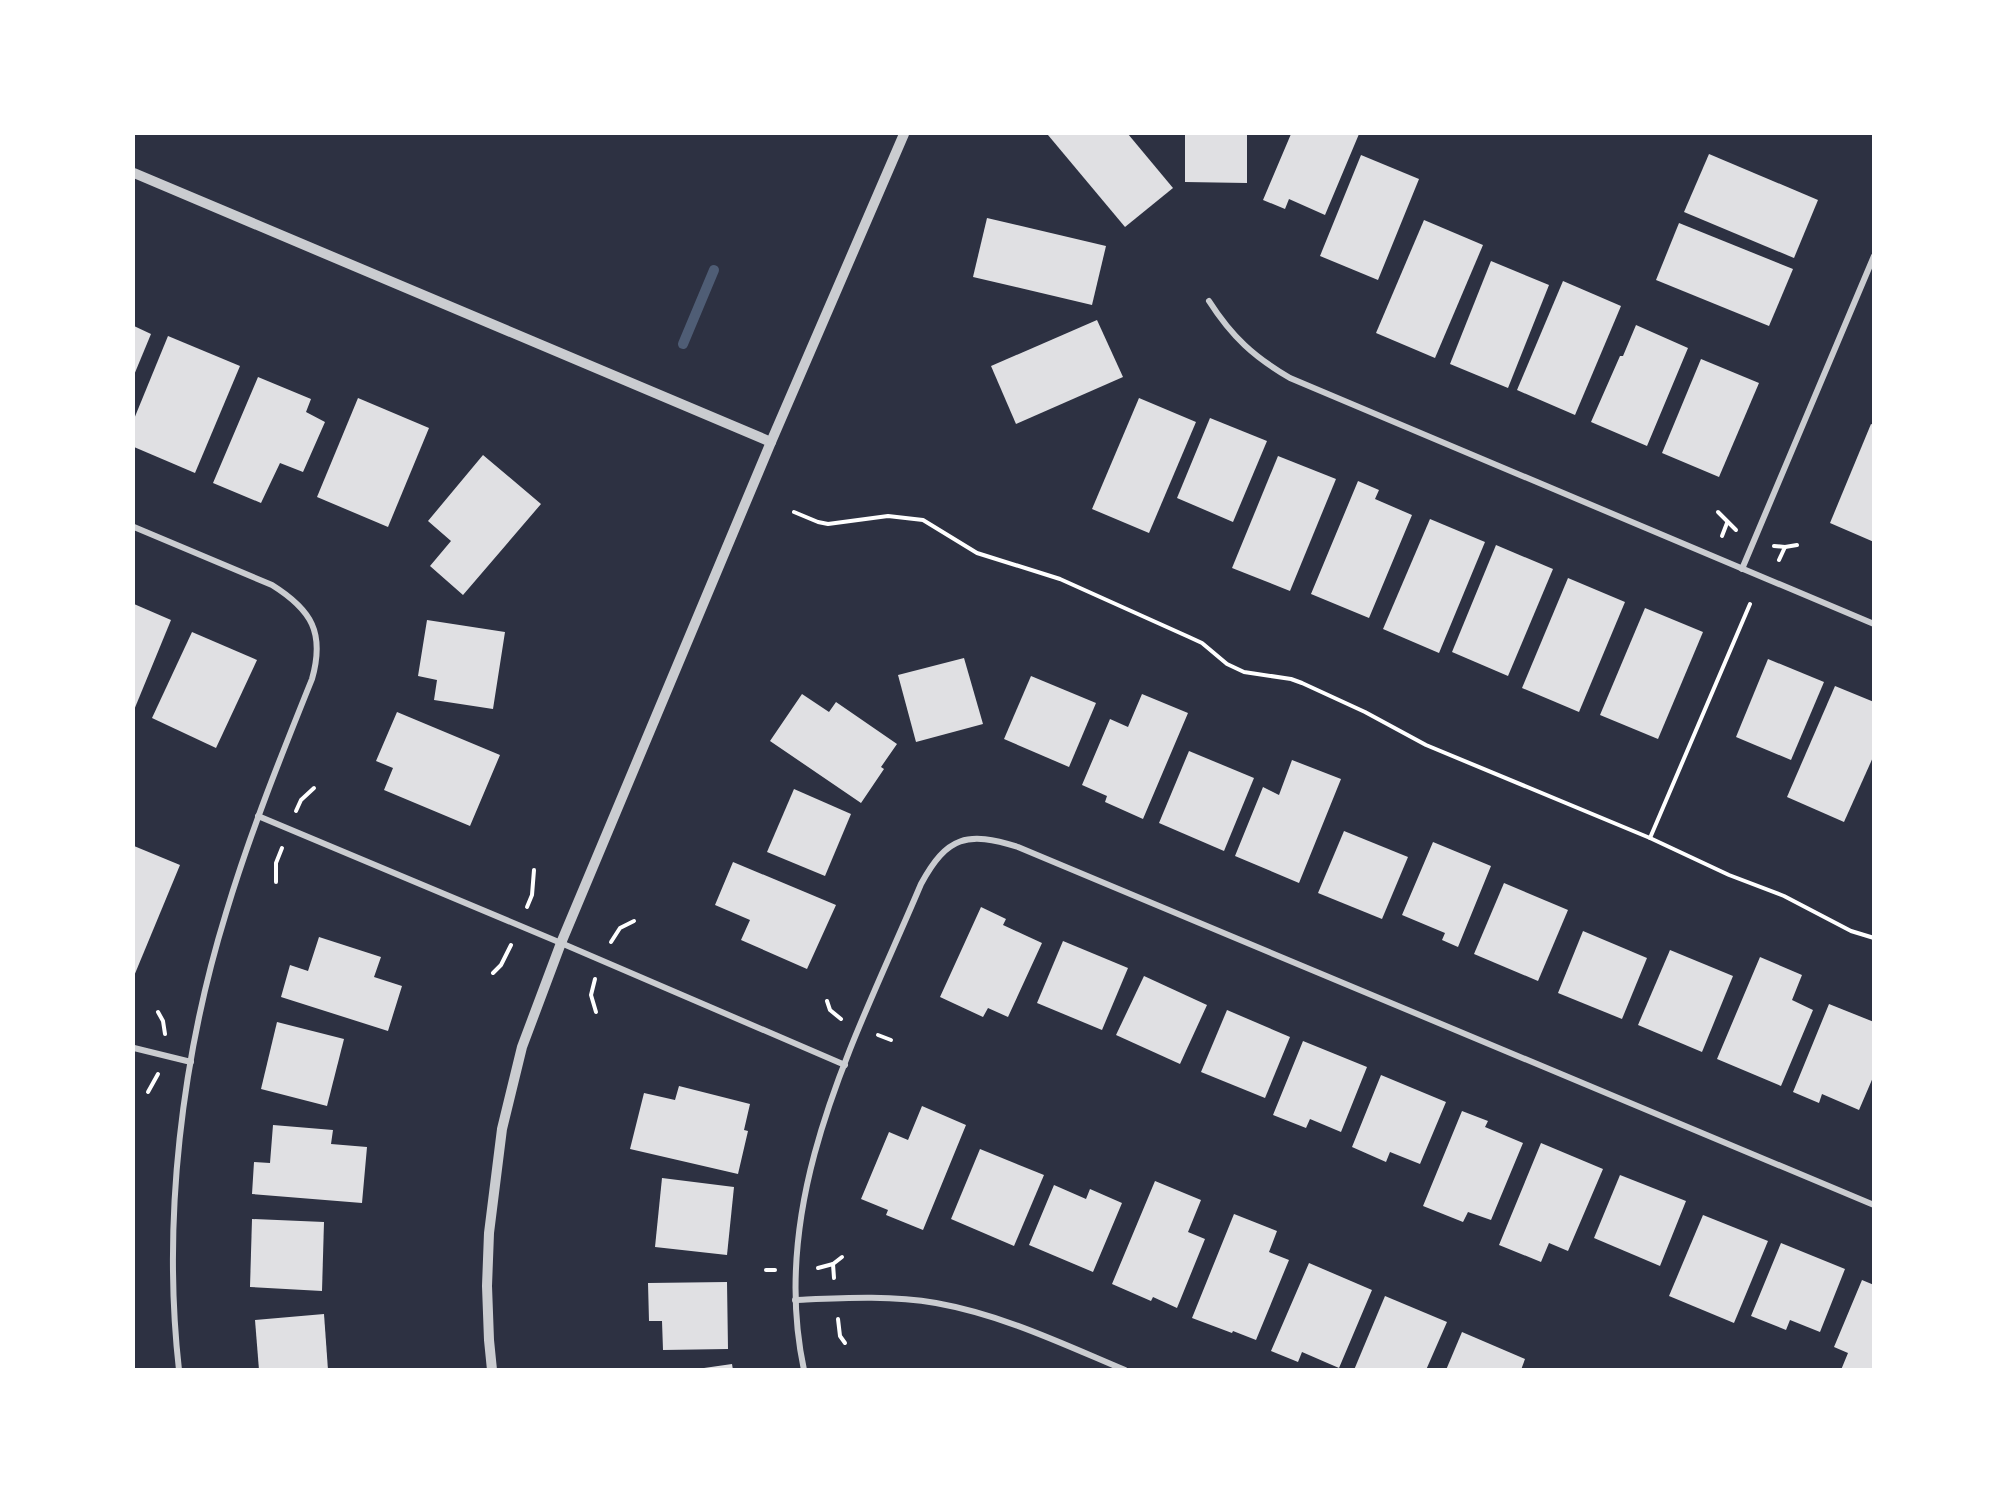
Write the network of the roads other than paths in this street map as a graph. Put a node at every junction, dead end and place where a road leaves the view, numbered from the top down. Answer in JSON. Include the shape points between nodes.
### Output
{"nodes":[{"id":1,"x":904,"y":134,"type":"edge"},
{"id":2,"x":134,"y":172,"type":"edge"},
{"id":3,"x":1874,"y":256,"type":"edge"},
{"id":4,"x":1209,"y":301,"type":"dead end"},
{"id":5,"x":771,"y":442,"type":"junction"},
{"id":6,"x":134,"y":528,"type":"edge"},
{"id":7,"x":1742,"y":569,"type":"junction"},
{"id":8,"x":1874,"y":624,"type":"edge"},
{"id":9,"x":258,"y":816,"type":"junction"},
{"id":10,"x":561,"y":943,"type":"junction"},
{"id":11,"x":134,"y":1048,"type":"edge"},
{"id":12,"x":191,"y":1062,"type":"junction"},
{"id":13,"x":845,"y":1065,"type":"junction"},
{"id":14,"x":1874,"y":1205,"type":"edge"},
{"id":15,"x":795,"y":1300,"type":"junction"},
{"id":16,"x":179,"y":1370,"type":"edge"},
{"id":17,"x":492,"y":1370,"type":"edge"},
{"id":18,"x":804,"y":1370,"type":"edge"},
{"id":19,"x":1125,"y":1370,"type":"edge"}],
"edges":[{"from":1,"to":5,"type":"street"},
{"from":2,"to":5,"type":"street"},
{"from":3,"to":7,"type":"street"},
{"from":4,"to":7,"type":"street","via":[[1242,345],[1290,378]]},
{"from":5,"to":10,"type":"street"},
{"from":6,"to":9,"type":"street","via":[[272,585],[302,607],[314,625],[318,643],[312,679]]},
{"from":7,"to":8,"type":"street"},
{"from":9,"to":10,"type":"street"},
{"from":9,"to":12,"type":"street","via":[[225,914]]},
{"from":10,"to":13,"type":"street"},
{"from":10,"to":17,"type":"street","via":[[522,1047],[502,1129],[489,1233],[487,1286]]},
{"from":11,"to":12,"type":"street"},
{"from":12,"to":16,"type":"street","via":[[175,1210]]},
{"from":13,"to":14,"type":"street","via":[[931,866],[942,851],[960,840],[979,838],[1018,847]]},
{"from":13,"to":15,"type":"street","via":[[810,1165],[798,1238]]},
{"from":15,"to":18,"type":"street"},
{"from":15,"to":19,"type":"street","via":[[862,1297],[969,1310]]}]}
